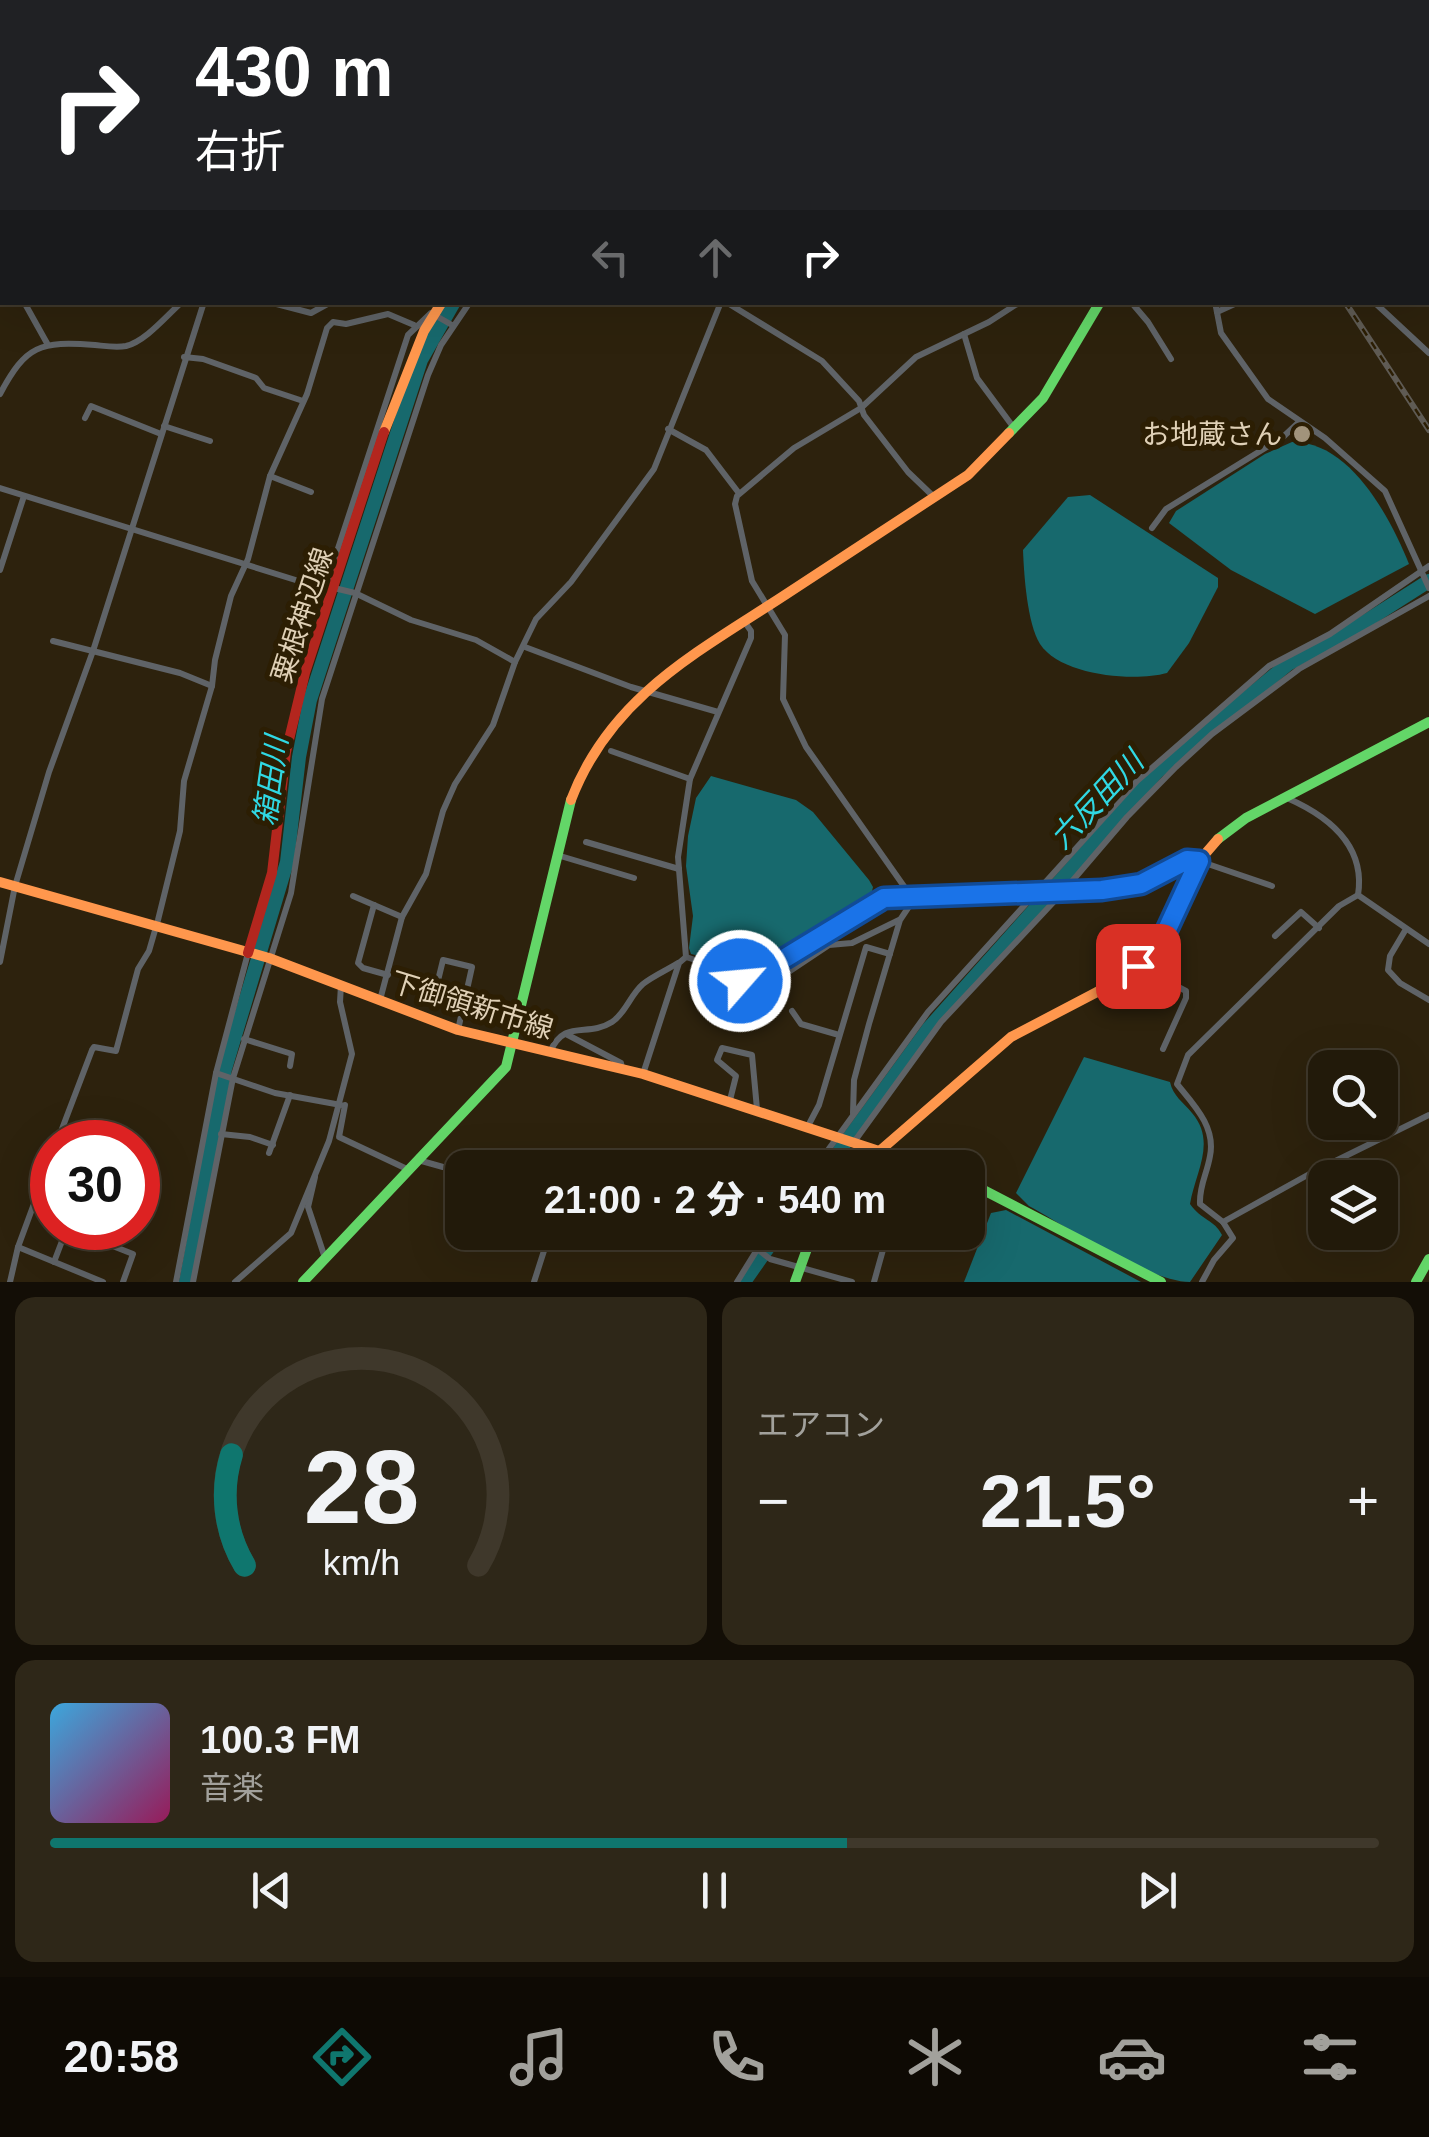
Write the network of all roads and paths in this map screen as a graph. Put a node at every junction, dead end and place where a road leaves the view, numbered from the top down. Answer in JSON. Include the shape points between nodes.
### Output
{"nodes":[{"id":1,"x":26,"y":305,"type":"edge"},
{"id":2,"x":179,"y":305,"type":"edge"},
{"id":3,"x":203,"y":305,"type":"edge"},
{"id":4,"x":277,"y":305,"type":"edge"},
{"id":5,"x":329,"y":305,"type":"edge"},
{"id":6,"x":440,"y":305,"type":"edge"},
{"id":7,"x":468,"y":305,"type":"edge"},
{"id":8,"x":723,"y":305,"type":"edge"},
{"id":9,"x":729,"y":305,"type":"edge"},
{"id":10,"x":1015,"y":305,"type":"edge"},
{"id":11,"x":1098,"y":305,"type":"edge"},
{"id":12,"x":1134,"y":305,"type":"edge"},
{"id":13,"x":1215,"y":305,"type":"edge"},
{"id":14,"x":1232,"y":305,"type":"edge"},
{"id":15,"x":1377,"y":305,"type":"edge"},
{"id":16,"x":1216,"y":312,"type":"junction"},
{"id":17,"x":321,"y":313,"type":"junction"},
{"id":18,"x":434,"y":314,"type":"junction"},
{"id":19,"x":329,"y":322,"type":"junction"},
{"id":20,"x":414,"y":326,"type":"junction"},
{"id":21,"x":452,"y":326,"type":"junction"},
{"id":22,"x":964,"y":334,"type":"junction"},
{"id":23,"x":48,"y":345,"type":"junction"},
{"id":24,"x":1429,"y":353,"type":"edge"},
{"id":25,"x":184,"y":357,"type":"junction"},
{"id":26,"x":1172,"y":359,"type":"dead end"},
{"id":27,"x":0,"y":394,"type":"edge"},
{"id":28,"x":303,"y":401,"type":"junction"},
{"id":29,"x":862,"y":408,"type":"junction"},
{"id":30,"x":85,"y":418,"type":"dead end"},
{"id":31,"x":1299,"y":422,"type":"junction"},
{"id":32,"x":1014,"y":428,"type":"junction"},
{"id":33,"x":668,"y":429,"type":"junction"},
{"id":34,"x":162,"y":430,"type":"junction"},
{"id":35,"x":210,"y":441,"type":"dead end"},
{"id":36,"x":270,"y":476,"type":"junction"},
{"id":37,"x":0,"y":488,"type":"edge"},
{"id":38,"x":311,"y":492,"type":"dead end"},
{"id":39,"x":738,"y":492,"type":"junction"},
{"id":40,"x":24,"y":496,"type":"junction"},
{"id":41,"x":934,"y":497,"type":"junction"},
{"id":42,"x":1152,"y":528,"type":"dead end"},
{"id":43,"x":130,"y":529,"type":"junction"},
{"id":44,"x":244,"y":564,"type":"junction"},
{"id":45,"x":1429,"y":566,"type":"edge"},
{"id":46,"x":0,"y":570,"type":"edge"},
{"id":47,"x":1422,"y":574,"type":"junction"},
{"id":48,"x":1429,"y":588,"type":"edge"},
{"id":49,"x":333,"y":590,"type":"junction"},
{"id":50,"x":355,"y":594,"type":"junction"},
{"id":51,"x":1429,"y":596,"type":"edge"},
{"id":52,"x":768,"y":607,"type":"junction"},
{"id":53,"x":744,"y":621,"type":"junction"},
{"id":54,"x":52,"y":641,"type":"dead end"},
{"id":55,"x":525,"y":647,"type":"junction"},
{"id":56,"x":93,"y":651,"type":"junction"},
{"id":57,"x":515,"y":662,"type":"junction"},
{"id":58,"x":212,"y":686,"type":"junction"},
{"id":59,"x":643,"y":690,"type":"junction"},
{"id":60,"x":718,"y":712,"type":"junction"},
{"id":61,"x":1426,"y":728,"type":"edge"},
{"id":62,"x":611,"y":751,"type":"dead end"},
{"id":63,"x":690,"y":779,"type":"junction"},
{"id":64,"x":1286,"y":798,"type":"junction"},
{"id":65,"x":586,"y":842,"type":"dead end"},
{"id":66,"x":557,"y":855,"type":"junction"},
{"id":67,"x":1199,"y":861,"type":"junction"},
{"id":68,"x":680,"y":869,"type":"junction"},
{"id":69,"x":634,"y":878,"type":"dead end"},
{"id":70,"x":0,"y":882,"type":"edge"},
{"id":71,"x":15,"y":886,"type":"junction"},
{"id":72,"x":1272,"y":886,"type":"dead end"},
{"id":73,"x":1060,"y":893,"type":"junction"},
{"id":74,"x":1036,"y":895,"type":"junction"},
{"id":75,"x":1358,"y":895,"type":"junction"},
{"id":76,"x":353,"y":896,"type":"dead end"},
{"id":77,"x":916,"y":896,"type":"junction"},
{"id":78,"x":374,"y":905,"type":"junction"},
{"id":79,"x":402,"y":916,"type":"junction"},
{"id":80,"x":900,"y":920,"type":"junction"},
{"id":81,"x":156,"y":927,"type":"junction"},
{"id":82,"x":1319,"y":928,"type":"junction"},
{"id":83,"x":1406,"y":928,"type":"junction"},
{"id":84,"x":1275,"y":936,"type":"dead end"},
{"id":85,"x":1429,"y":944,"type":"edge"},
{"id":86,"x":251,"y":954,"type":"junction"},
{"id":87,"x":890,"y":954,"type":"junction"},
{"id":88,"x":268,"y":958,"type":"junction"},
{"id":89,"x":683,"y":960,"type":"junction"},
{"id":90,"x":0,"y":962,"type":"edge"},
{"id":91,"x":1138,"y":966,"type":"junction"},
{"id":92,"x":740,"y":974,"type":"junction"},
{"id":93,"x":388,"y":975,"type":"junction"},
{"id":94,"x":341,"y":985,"type":"junction"},
{"id":95,"x":1429,"y":1000,"type":"edge"},
{"id":96,"x":379,"y":1001,"type":"junction"},
{"id":97,"x":463,"y":1004,"type":"junction"},
{"id":98,"x":792,"y":1011,"type":"dead end"},
{"id":99,"x":458,"y":1030,"type":"junction"},
{"id":100,"x":565,"y":1034,"type":"junction"},
{"id":101,"x":839,"y":1035,"type":"junction"},
{"id":102,"x":244,"y":1040,"type":"junction"},
{"id":103,"x":514,"y":1043,"type":"junction"},
{"id":104,"x":1163,"y":1049,"type":"dead end"},
{"id":105,"x":550,"y":1052,"type":"junction"},
{"id":106,"x":290,"y":1066,"type":"dead end"},
{"id":107,"x":622,"y":1070,"type":"junction"},
{"id":108,"x":216,"y":1073,"type":"junction"},
{"id":109,"x":643,"y":1074,"type":"junction"},
{"id":110,"x":233,"y":1078,"type":"junction"},
{"id":111,"x":290,"y":1095,"type":"junction"},
{"id":112,"x":730,"y":1100,"type":"junction"},
{"id":113,"x":342,"y":1102,"type":"junction"},
{"id":114,"x":757,"y":1109,"type":"junction"},
{"id":115,"x":854,"y":1114,"type":"junction"},
{"id":116,"x":1429,"y":1116,"type":"edge"},
{"id":117,"x":65,"y":1120,"type":"edge"},
{"id":118,"x":808,"y":1126,"type":"junction"},
{"id":119,"x":221,"y":1134,"type":"junction"},
{"id":120,"x":839,"y":1137,"type":"junction"},
{"id":121,"x":853,"y":1142,"type":"junction"},
{"id":122,"x":272,"y":1144,"type":"junction"},
{"id":123,"x":829,"y":1150,"type":"edge"},
{"id":124,"x":876,"y":1150,"type":"edge"},
{"id":125,"x":880,"y":1150,"type":"edge"},
{"id":126,"x":269,"y":1153,"type":"dead end"},
{"id":127,"x":417,"y":1159,"type":"junction"},
{"id":128,"x":445,"y":1167,"type":"edge"},
{"id":129,"x":407,"y":1169,"type":"junction"},
{"id":130,"x":315,"y":1177,"type":"junction"},
{"id":131,"x":985,"y":1191,"type":"edge"},
{"id":132,"x":30,"y":1215,"type":"edge"},
{"id":133,"x":188,"y":1215,"type":"junction"},
{"id":134,"x":204,"y":1218,"type":"junction"},
{"id":135,"x":1222,"y":1222,"type":"junction"},
{"id":136,"x":18,"y":1247,"type":"junction"},
{"id":137,"x":544,"y":1250,"type":"edge"},
{"id":138,"x":755,"y":1250,"type":"edge"},
{"id":139,"x":759,"y":1250,"type":"edge"},
{"id":140,"x":807,"y":1250,"type":"edge"},
{"id":141,"x":883,"y":1250,"type":"edge"},
{"id":142,"x":325,"y":1259,"type":"junction"},
{"id":143,"x":1429,"y":1259,"type":"edge"},
{"id":144,"x":54,"y":1262,"type":"junction"},
{"id":145,"x":801,"y":1266,"type":"junction"},
{"id":146,"x":91,"y":1280,"type":"edge"},
{"id":147,"x":10,"y":1282,"type":"edge"},
{"id":148,"x":103,"y":1282,"type":"edge"},
{"id":149,"x":123,"y":1282,"type":"edge"},
{"id":150,"x":176,"y":1282,"type":"edge"},
{"id":151,"x":194,"y":1282,"type":"edge"},
{"id":152,"x":235,"y":1282,"type":"edge"},
{"id":153,"x":303,"y":1282,"type":"edge"},
{"id":154,"x":534,"y":1282,"type":"edge"},
{"id":155,"x":737,"y":1282,"type":"edge"},
{"id":156,"x":795,"y":1282,"type":"edge"},
{"id":157,"x":852,"y":1282,"type":"edge"},
{"id":158,"x":874,"y":1282,"type":"edge"},
{"id":159,"x":1161,"y":1282,"type":"edge"},
{"id":160,"x":1202,"y":1282,"type":"edge"},
{"id":161,"x":1416,"y":1282,"type":"edge"}],
"edges":[{"from":1,"to":23,"type":"street"},
{"from":2,"to":23,"type":"street","via":[[125,346]]},
{"from":3,"to":25,"type":"street"},
{"from":4,"to":17,"type":"street"},
{"from":5,"to":17,"type":"street"},
{"from":6,"to":18,"type":"street","name":"粟根神辺線"},
{"from":7,"to":21,"type":"street"},
{"from":8,"to":33,"type":"street"},
{"from":9,"to":29,"type":"street","via":[[822,360]]},
{"from":10,"to":22,"type":"street"},
{"from":11,"to":32,"type":"street","via":[[1042,398]]},
{"from":12,"to":26,"type":"street"},
{"from":13,"to":16,"type":"street"},
{"from":14,"to":16,"type":"street"},
{"from":15,"to":24,"type":"street"},
{"from":16,"to":31,"type":"street","via":[[1221,333],[1268,399]]},
{"from":17,"to":19,"type":"street"},
{"from":18,"to":20,"type":"street"},
{"from":18,"to":21,"type":"street"},
{"from":18,"to":49,"type":"street","name":"粟根神辺線","via":[[379,445]]},
{"from":19,"to":20,"type":"street","via":[[388,314]]},
{"from":19,"to":28,"type":"street"},
{"from":20,"to":49,"type":"street","via":[[328,579]]},
{"from":21,"to":50,"type":"street","via":[[416,408]]},
{"from":22,"to":29,"type":"street","via":[[916,357]]},
{"from":22,"to":32,"type":"street","via":[[977,378]]},
{"from":23,"to":27,"type":"street","via":[[17,362]]},
{"from":25,"to":28,"type":"street","via":[[256,378],[264,388]]},
{"from":25,"to":34,"type":"street"},
{"from":28,"to":36,"type":"street"},
{"from":29,"to":39,"type":"street","via":[[794,448]]},
{"from":29,"to":41,"type":"street"},
{"from":30,"to":34,"type":"street","via":[[92,406]]},
{"from":31,"to":42,"type":"street","via":[[1166,508]]},
{"from":31,"to":47,"type":"street","via":[[1378,481]]},
{"from":32,"to":41,"type":"street","via":[[968,475]]},
{"from":33,"to":39,"type":"street","via":[[706,450]]},
{"from":33,"to":55,"type":"street","via":[[654,469],[536,619]]},
{"from":34,"to":35,"type":"street"},
{"from":34,"to":43,"type":"street"},
{"from":36,"to":38,"type":"street"},
{"from":36,"to":44,"type":"street"},
{"from":37,"to":40,"type":"street"},
{"from":39,"to":52,"type":"street","via":[[752,580]]},
{"from":40,"to":43,"type":"street"},
{"from":40,"to":46,"type":"street"},
{"from":41,"to":52,"type":"street"},
{"from":43,"to":44,"type":"street"},
{"from":43,"to":56,"type":"street"},
{"from":44,"to":49,"type":"street"},
{"from":44,"to":58,"type":"street"},
{"from":45,"to":47,"type":"street"},
{"from":47,"to":48,"type":"street"},
{"from":47,"to":74,"type":"street","via":[[1269,666],[1230,698],[1137,782]]},
{"from":49,"to":50,"type":"street"},
{"from":49,"to":86,"type":"street","name":"粟根神辺線","via":[[292,726],[272,872]]},
{"from":50,"to":57,"type":"street"},
{"from":50,"to":88,"type":"street","via":[[315,727],[296,866]]},
{"from":51,"to":73,"type":"street","via":[[1300,669],[1212,734]]},
{"from":52,"to":53,"type":"street"},
{"from":52,"to":77,"type":"street","via":[[785,635],[782,688],[794,724]]},
{"from":53,"to":59,"type":"street"},
{"from":53,"to":60,"type":"street","via":[[750,638]]},
{"from":54,"to":56,"type":"street"},
{"from":55,"to":57,"type":"street"},
{"from":55,"to":59,"type":"street"},
{"from":56,"to":58,"type":"street"},
{"from":56,"to":71,"type":"street"},
{"from":57,"to":79,"type":"street","via":[[493,725],[454,784],[426,874]]},
{"from":58,"to":81,"type":"street","via":[[184,781],[180,831]]},
{"from":59,"to":60,"type":"street"},
{"from":59,"to":66,"type":"street","via":[[602,735],[576,782]]},
{"from":60,"to":63,"type":"street"},
{"from":61,"to":64,"type":"street"},
{"from":62,"to":63,"type":"street"},
{"from":63,"to":68,"type":"street"},
{"from":64,"to":67,"type":"street","via":[[1221,835]]},
{"from":64,"to":75,"type":"street","via":[[1342,833],[1361,878]]},
{"from":65,"to":68,"type":"street"},
{"from":66,"to":69,"type":"street"},
{"from":66,"to":103,"type":"street"},
{"from":67,"to":72,"type":"street"},
{"from":67,"to":73,"type":"street","via":[[1187,860],[1141,884]]},
{"from":67,"to":91,"type":"street","via":[[1164,936]]},
{"from":68,"to":89,"type":"street"},
{"from":70,"to":71,"type":"street","name":"下御領新市線"},
{"from":71,"to":81,"type":"street","name":"下御領新市線"},
{"from":71,"to":90,"type":"street"},
{"from":73,"to":74,"type":"street"},
{"from":73,"to":121,"type":"street","via":[[941,1022]]},
{"from":74,"to":77,"type":"street"},
{"from":74,"to":115,"type":"street","via":[[928,1012]]},
{"from":75,"to":82,"type":"street"},
{"from":75,"to":83,"type":"street"},
{"from":76,"to":78,"type":"street"},
{"from":77,"to":80,"type":"street"},
{"from":77,"to":92,"type":"street","via":[[884,898],[772,966]]},
{"from":78,"to":79,"type":"street"},
{"from":78,"to":93,"type":"street","via":[[358,963]]},
{"from":79,"to":93,"type":"street"},
{"from":80,"to":87,"type":"street"},
{"from":80,"to":92,"type":"street","via":[[852,943],[828,945],[787,973],[745,982]]},
{"from":81,"to":86,"type":"street","name":"下御領新市線"},
{"from":81,"to":117,"type":"street","via":[[116,1051],[94,1046]]},
{"from":82,"to":84,"type":"street","via":[[1301,912]]},
{"from":82,"to":135,"type":"street","via":[[1188,1055],[1179,1074],[1176,1084],[1210,1133],[1200,1204]]},
{"from":83,"to":85,"type":"street"},
{"from":83,"to":95,"type":"street","via":[[1388,970]]},
{"from":86,"to":88,"type":"street","name":"下御領新市線"},
{"from":86,"to":108,"type":"street"},
{"from":87,"to":101,"type":"street","via":[[866,947]]},
{"from":87,"to":115,"type":"street","via":[[854,1080]]},
{"from":88,"to":94,"type":"street","name":"下御領新市線"},
{"from":88,"to":102,"type":"street"},
{"from":89,"to":92,"type":"street"},
{"from":89,"to":100,"type":"street","via":[[641,985],[610,1024]]},
{"from":89,"to":109,"type":"street"},
{"from":91,"to":104,"type":"street","via":[[1186,991]]},
{"from":91,"to":125,"type":"street","via":[[1011,1037]]},
{"from":93,"to":96,"type":"street"},
{"from":94,"to":96,"type":"street","name":"下御領新市線"},
{"from":94,"to":113,"type":"street","via":[[353,1047]]},
{"from":96,"to":99,"type":"street","name":"下御領新市線"},
{"from":97,"to":97,"type":"street","via":[[472,968],[443,960],[434,997]]},
{"from":97,"to":99,"type":"street"},
{"from":98,"to":101,"type":"street","via":[[800,1024]]},
{"from":99,"to":103,"type":"street","name":"下御領新市線"},
{"from":100,"to":105,"type":"street"},
{"from":100,"to":107,"type":"street","via":[[621,1063]]},
{"from":101,"to":118,"type":"street"},
{"from":102,"to":106,"type":"street","via":[[292,1054]]},
{"from":102,"to":110,"type":"street"},
{"from":103,"to":105,"type":"street","name":"下御領新市線"},
{"from":103,"to":127,"type":"street","via":[[497,1080]]},
{"from":105,"to":107,"type":"street","name":"下御領新市線"},
{"from":107,"to":109,"type":"street","name":"下御領新市線"},
{"from":108,"to":110,"type":"street"},
{"from":108,"to":133,"type":"street"},
{"from":109,"to":112,"type":"street","name":"下御領新市線"},
{"from":110,"to":111,"type":"street"},
{"from":110,"to":119,"type":"street"},
{"from":111,"to":113,"type":"street"},
{"from":111,"to":122,"type":"street"},
{"from":112,"to":114,"type":"street","name":"下御領新市線"},
{"from":112,"to":114,"type":"street","via":[[736,1076],[717,1060],[722,1048],[752,1055]]},
{"from":113,"to":129,"type":"street","via":[[338,1138]]},
{"from":113,"to":130,"type":"street"},
{"from":114,"to":118,"type":"street","name":"下御領新市線"},
{"from":115,"to":120,"type":"street"},
{"from":116,"to":135,"type":"street"},
{"from":118,"to":120,"type":"street","name":"下御領新市線"},
{"from":119,"to":122,"type":"street"},
{"from":119,"to":134,"type":"street"},
{"from":120,"to":121,"type":"street","name":"下御領新市線"},
{"from":120,"to":123,"type":"street"},
{"from":121,"to":124,"type":"street","name":"下御領新市線"},
{"from":122,"to":126,"type":"street"},
{"from":127,"to":128,"type":"street"},
{"from":127,"to":129,"type":"street"},
{"from":129,"to":142,"type":"street"},
{"from":130,"to":142,"type":"street","via":[[308,1207]]},
{"from":130,"to":152,"type":"street","via":[[291,1232]]},
{"from":131,"to":159,"type":"street"},
{"from":132,"to":136,"type":"street"},
{"from":133,"to":134,"type":"street"},
{"from":133,"to":150,"type":"street"},
{"from":134,"to":151,"type":"street"},
{"from":135,"to":160,"type":"street","via":[[1233,1238]]},
{"from":136,"to":144,"type":"street"},
{"from":136,"to":147,"type":"street"},
{"from":137,"to":154,"type":"street"},
{"from":138,"to":155,"type":"street"},
{"from":139,"to":145,"type":"street"},
{"from":140,"to":145,"type":"street"},
{"from":141,"to":158,"type":"street"},
{"from":142,"to":153,"type":"street"},
{"from":143,"to":161,"type":"street"},
{"from":144,"to":146,"type":"street"},
{"from":144,"to":149,"type":"street","via":[[67,1228],[133,1254]]},
{"from":145,"to":156,"type":"street"},
{"from":145,"to":157,"type":"street"},
{"from":146,"to":148,"type":"street"}]}
